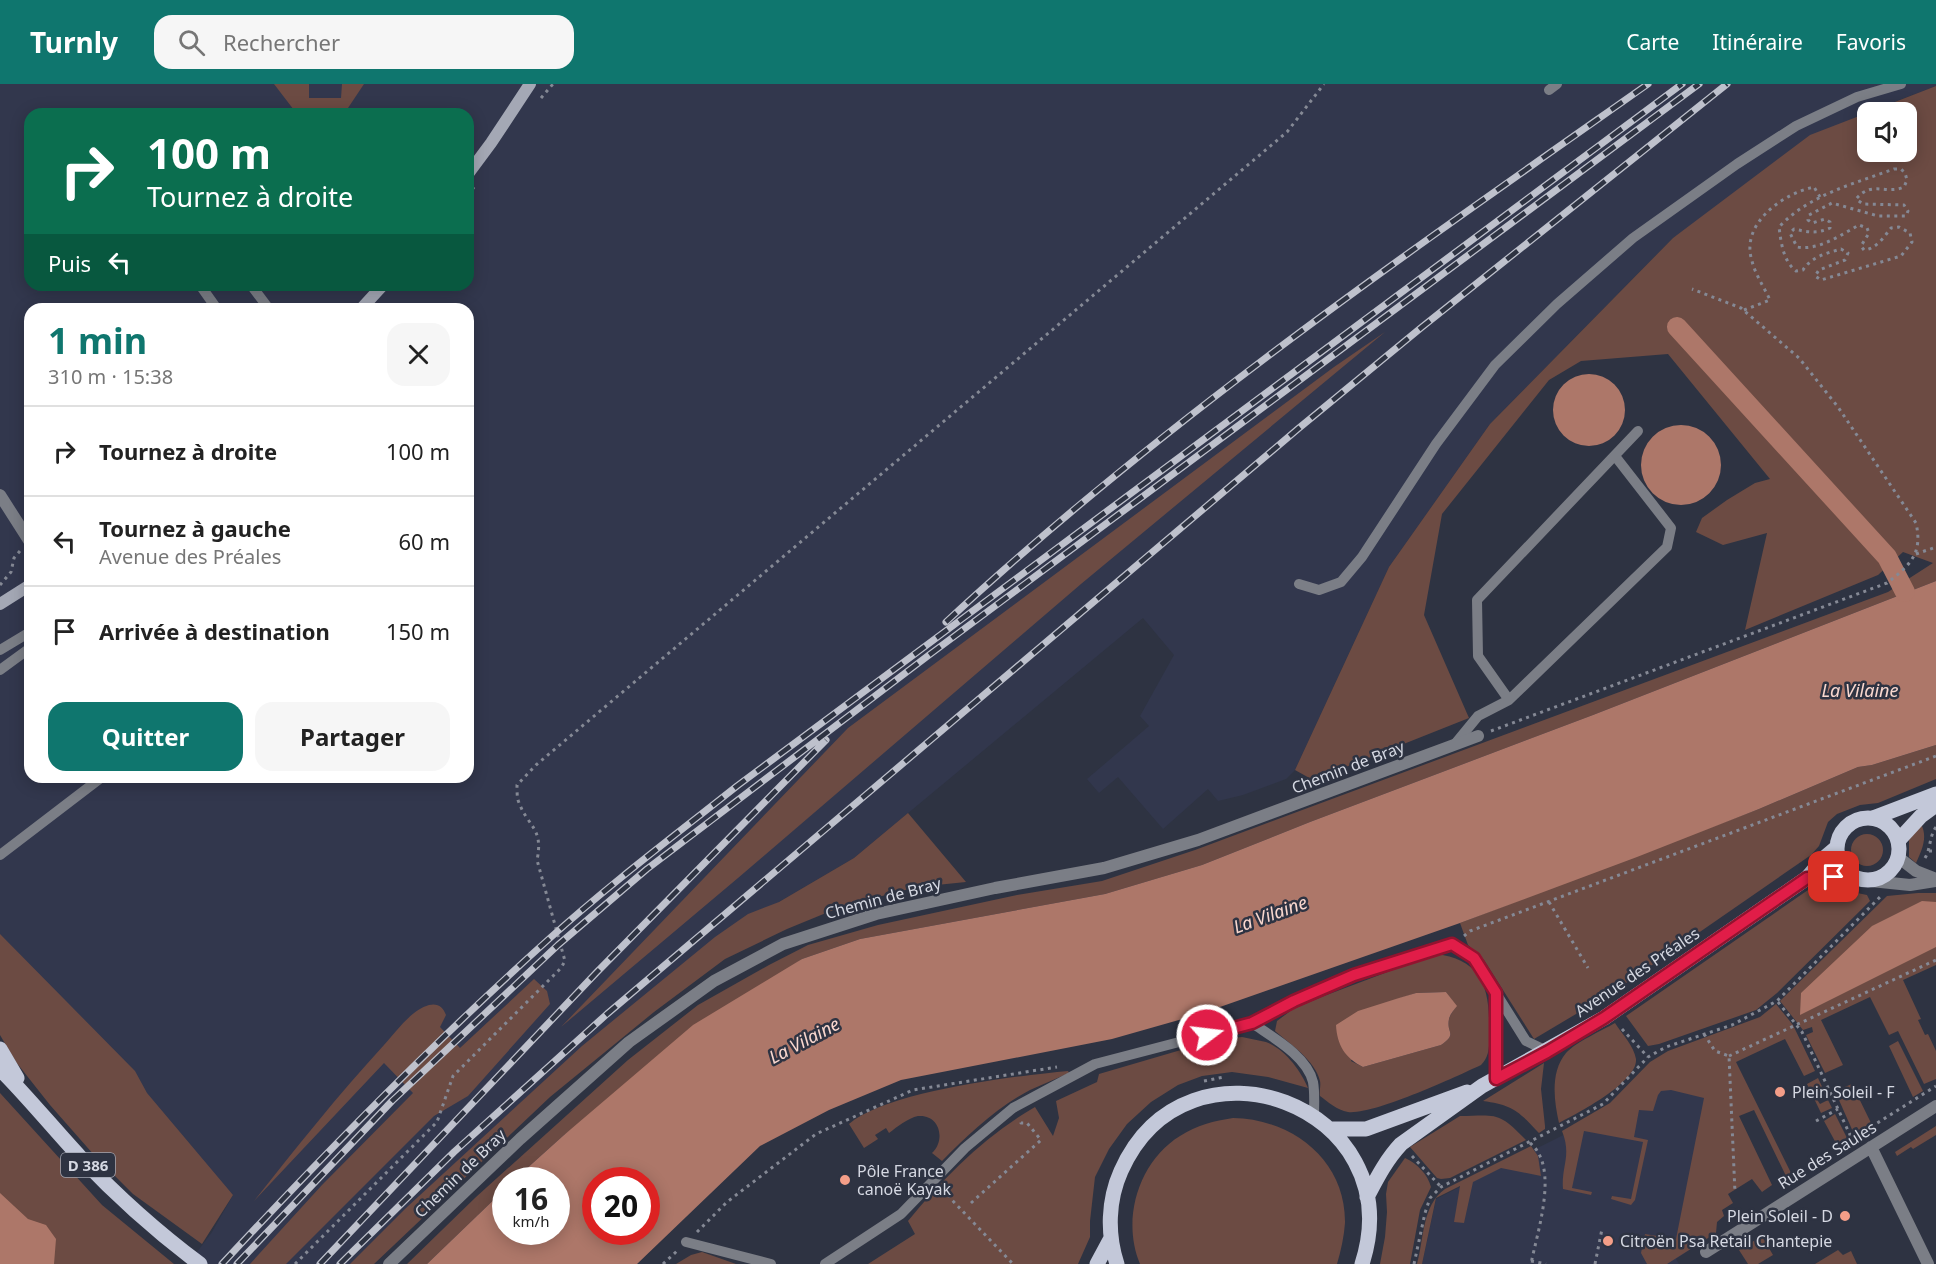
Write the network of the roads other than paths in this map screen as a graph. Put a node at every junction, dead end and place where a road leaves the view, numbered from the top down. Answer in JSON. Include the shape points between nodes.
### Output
{"nodes":[{"id":1,"x":530,"y":84,"type":"edge"},
{"id":2,"x":1900,"y":84,"type":"edge"},
{"id":3,"x":474,"y":166,"type":"edge"},
{"id":4,"x":378,"y":291,"type":"edge"},
{"id":5,"x":367,"y":303,"type":"edge"},
{"id":6,"x":1638,"y":431,"type":"dead end"},
{"id":7,"x":1615,"y":456,"type":"junction"},
{"id":8,"x":0,"y":495,"type":"edge"},
{"id":9,"x":24,"y":539,"type":"edge"},
{"id":10,"x":1299,"y":584,"type":"dead end"},
{"id":11,"x":24,"y":589,"type":"edge"},
{"id":12,"x":0,"y":604,"type":"edge"},
{"id":13,"x":24,"y":636,"type":"edge"},
{"id":14,"x":0,"y":650,"type":"edge"},
{"id":15,"x":24,"y":652,"type":"edge"},
{"id":16,"x":0,"y":670,"type":"edge"},
{"id":17,"x":1509,"y":700,"type":"junction"},
{"id":18,"x":1478,"y":736,"type":"road end"},
{"id":19,"x":1455,"y":744,"type":"junction"},
{"id":20,"x":94,"y":783,"type":"edge"},
{"id":21,"x":1936,"y":794,"type":"edge"},
{"id":22,"x":1936,"y":805,"type":"edge"},
{"id":23,"x":1873,"y":818,"type":"junction"},
{"id":24,"x":1898,"y":841,"type":"junction"},
{"id":25,"x":1836,"y":848,"type":"junction"},
{"id":26,"x":0,"y":855,"type":"edge"},
{"id":27,"x":1898,"y":857,"type":"junction"},
{"id":28,"x":1846,"y":873,"type":"junction"},
{"id":29,"x":1807,"y":878,"type":"junction"},
{"id":30,"x":1936,"y":880,"type":"edge"},
{"id":31,"x":1870,"y":881,"type":"junction"},
{"id":32,"x":1496,"y":993,"type":"junction"},
{"id":33,"x":1252,"y":1023,"type":"junction"},
{"id":34,"x":0,"y":1049,"type":"edge"},
{"id":35,"x":1547,"y":1052,"type":"junction"},
{"id":36,"x":0,"y":1069,"type":"edge"},
{"id":37,"x":1489,"y":1083,"type":"junction"},
{"id":38,"x":29,"y":1098,"type":"junction"},
{"id":39,"x":1936,"y":1106,"type":"edge"},
{"id":40,"x":1314,"y":1116,"type":"junction"},
{"id":41,"x":1330,"y":1129,"type":"junction"},
{"id":42,"x":1871,"y":1147,"type":"junction"},
{"id":43,"x":1367,"y":1197,"type":"junction"},
{"id":44,"x":1111,"y":1238,"type":"junction"},
{"id":45,"x":686,"y":1242,"type":"road end"},
{"id":46,"x":1706,"y":1252,"type":"dead end"},
{"id":47,"x":200,"y":1264,"type":"edge"},
{"id":48,"x":389,"y":1264,"type":"edge"},
{"id":49,"x":771,"y":1264,"type":"edge"},
{"id":50,"x":825,"y":1264,"type":"edge"},
{"id":51,"x":1097,"y":1264,"type":"edge"},
{"id":52,"x":1117,"y":1264,"type":"edge"},
{"id":53,"x":1362,"y":1264,"type":"edge"},
{"id":54,"x":1928,"y":1264,"type":"edge"}],
"edges":[{"from":1,"to":3,"type":"street"},
{"from":2,"to":10,"type":"lane","via":[[1857,98],[1796,126],[1633,238],[1495,364],[1436,444],[1362,558],[1341,582],[1319,590]]},
{"from":4,"to":5,"type":"street"},
{"from":6,"to":7,"type":"lane"},
{"from":7,"to":17,"type":"lane","via":[[1477,600],[1478,656]]},
{"from":7,"to":17,"type":"lane","via":[[1671,528],[1667,547]]},
{"from":8,"to":9,"type":"street"},
{"from":11,"to":12,"type":"street"},
{"from":13,"to":14,"type":"lane"},
{"from":15,"to":16,"type":"lane"},
{"from":17,"to":19,"type":"lane","via":[[1478,716]]},
{"from":18,"to":19,"type":"street","name":"Chemin de Bray"},
{"from":19,"to":48,"type":"street","name":"Chemin de Bray","via":[[1178,847],[1104,868],[876,914],[783,944],[714,981],[629,1042]]},
{"from":20,"to":26,"type":"lane"},
{"from":21,"to":23,"type":"main road"},
{"from":22,"to":24,"type":"main road"},
{"from":23,"to":24,"type":"main road","via":[[1893,830]]},
{"from":23,"to":25,"type":"main road","via":[[1848,825],[1839,835]]},
{"from":24,"to":27,"type":"main road"},
{"from":25,"to":28,"type":"main road","via":[[1838,862]]},
{"from":25,"to":29,"type":"main road","name":"Avenue des Préales"},
{"from":27,"to":30,"type":"street"},
{"from":27,"to":31,"type":"main road","via":[[1893,869]]},
{"from":28,"to":29,"type":"main road"},
{"from":28,"to":31,"type":"main road","via":[[1857,880]]},
{"from":29,"to":35,"type":"main road","name":"Avenue des Préales","via":[[1604,1018]]},
{"from":30,"to":31,"type":"street","via":[[1910,885]]},
{"from":32,"to":33,"type":"lane","via":[[1474,958],[1452,944],[1354,975]]},
{"from":32,"to":35,"type":"lane","via":[[1526,1041]]},
{"from":32,"to":37,"type":"lane"},
{"from":33,"to":40,"type":"lane","via":[[1299,1058],[1313,1081]]},
{"from":33,"to":50,"type":"lane","via":[[1095,1064],[1014,1108],[965,1148],[902,1214]]},
{"from":34,"to":38,"type":"main road"},
{"from":35,"to":37,"type":"main road","name":"Avenue des Préales"},
{"from":36,"to":38,"type":"main road"},
{"from":37,"to":41,"type":"main road","name":"Avenue des Préales","via":[[1366,1129]]},
{"from":37,"to":43,"type":"main road","name":"Avenue des Préales","via":[[1401,1144]]},
{"from":38,"to":47,"type":"main road","number":"D 386","via":[[79,1156],[153,1227]]},
{"from":39,"to":42,"type":"street","name":"Rue des Saules"},
{"from":40,"to":41,"type":"main road"},
{"from":40,"to":44,"type":"main road","via":[[1279,1099],[1240,1093],[1200,1099],[1165,1116],[1149,1129],[1125,1161],[1112,1198]]},
{"from":41,"to":43,"type":"main road","via":[[1354,1160]]},
{"from":42,"to":46,"type":"street","name":"Rue des Saules"},
{"from":42,"to":54,"type":"street"},
{"from":43,"to":53,"type":"main road","via":[[1369,1235]]},
{"from":44,"to":51,"type":"main road"},
{"from":44,"to":52,"type":"main road"},
{"from":45,"to":49,"type":"lane"}]}
